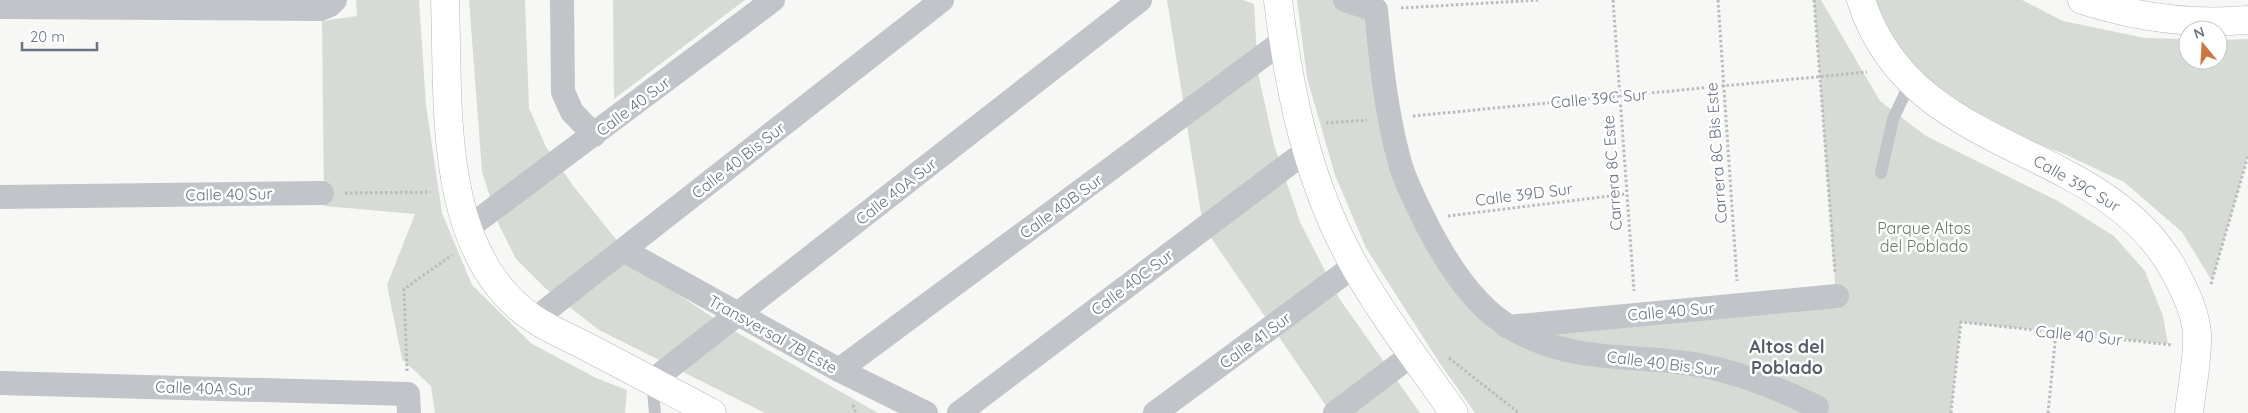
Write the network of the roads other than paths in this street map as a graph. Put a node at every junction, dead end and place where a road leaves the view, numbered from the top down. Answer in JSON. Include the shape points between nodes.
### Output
{"nodes":[{"id":1,"x":335,"y":0,"type":"edge"},
{"id":2,"x":445,"y":0,"type":"edge"},
{"id":3,"x":562,"y":0,"type":"edge"},
{"id":4,"x":773,"y":0,"type":"edge"},
{"id":5,"x":942,"y":0,"type":"edge"},
{"id":6,"x":1140,"y":0,"type":"edge"},
{"id":7,"x":1278,"y":0,"type":"edge"},
{"id":8,"x":1345,"y":0,"type":"edge"},
{"id":9,"x":1860,"y":0,"type":"edge"},
{"id":10,"x":2082,"y":0,"type":"edge"},
{"id":11,"x":0,"y":7,"type":"edge"},
{"id":12,"x":2248,"y":20,"type":"edge"},
{"id":13,"x":1283,"y":42,"type":"junction"},
{"id":14,"x":1904,"y":76,"type":"junction"},
{"id":15,"x":594,"y":135,"type":"junction"},
{"id":16,"x":1302,"y":139,"type":"junction"},
{"id":17,"x":1881,"y":173,"type":"dead end"},
{"id":18,"x":322,"y":193,"type":"road end"},
{"id":19,"x":0,"y":197,"type":"edge"},
{"id":20,"x":470,"y":235,"type":"junction"},
{"id":21,"x":623,"y":250,"type":"junction"},
{"id":22,"x":1354,"y":266,"type":"junction"},
{"id":23,"x":1837,"y":296,"type":"road end"},
{"id":24,"x":738,"y":314,"type":"junction"},
{"id":25,"x":535,"y":319,"type":"junction"},
{"id":26,"x":1506,"y":327,"type":"junction"},
{"id":27,"x":1413,"y":354,"type":"junction"},
{"id":28,"x":838,"y":370,"type":"junction"},
{"id":29,"x":652,"y":381,"type":"junction"},
{"id":30,"x":0,"y":383,"type":"edge"},
{"id":31,"x":409,"y":403,"type":"edge"},
{"id":32,"x":1817,"y":407,"type":"dead end"},
{"id":33,"x":655,"y":413,"type":"edge"},
{"id":34,"x":712,"y":413,"type":"edge"},
{"id":35,"x":926,"y":413,"type":"edge"},
{"id":36,"x":959,"y":413,"type":"edge"},
{"id":37,"x":1155,"y":413,"type":"edge"},
{"id":38,"x":1335,"y":413,"type":"edge"},
{"id":39,"x":1454,"y":413,"type":"edge"},
{"id":40,"x":2189,"y":413,"type":"edge"}],
"edges":[{"from":1,"to":11,"type":"street","via":[[320,9]]},
{"from":2,"to":20,"type":"main road","via":[[451,154]]},
{"from":3,"to":15,"type":"street","via":[[563,92],[572,112]]},
{"from":4,"to":15,"type":"street","name":"Calle 40 Sur"},
{"from":5,"to":21,"type":"street","name":"Calle 40 Bis Sur"},
{"from":6,"to":24,"type":"street","name":"Calle 40A Sur"},
{"from":7,"to":13,"type":"main road"},
{"from":8,"to":26,"type":"street","name":"Calle 40 Bis Sur","via":[[1376,10],[1382,75],[1400,165],[1424,218],[1450,268],[1482,307]]},
{"from":9,"to":14,"type":"main road","name":"Calle 39C Sur","via":[[1874,36]]},
{"from":10,"to":12,"type":"main road","via":[[2158,18]]},
{"from":13,"to":16,"type":"main road"},
{"from":13,"to":28,"type":"street","name":"Calle 40B Sur"},
{"from":14,"to":17,"type":"lane"},
{"from":14,"to":40,"type":"main road","name":"Calle 39C Sur","via":[[1949,114],[2086,186],[2132,217],[2158,246],[2183,287],[2197,332]]},
{"from":15,"to":20,"type":"street","name":"Calle 40 Sur"},
{"from":16,"to":22,"type":"main road","via":[[1340,239]]},
{"from":16,"to":36,"type":"street","name":"Calle 40C Sur"},
{"from":18,"to":19,"type":"street","name":"Calle 40 Sur"},
{"from":20,"to":25,"type":"main road","via":[[483,265],[500,289]]},
{"from":21,"to":24,"type":"street","name":"Transversal 7B Este"},
{"from":21,"to":25,"type":"street","name":"Calle 40 Bis Sur"},
{"from":22,"to":27,"type":"main road"},
{"from":22,"to":37,"type":"street","name":"Calle 41 Sur"},
{"from":23,"to":26,"type":"street","name":"Calle 40 Sur"},
{"from":24,"to":28,"type":"street","name":"Transversal 7B Este"},
{"from":24,"to":29,"type":"street","name":"Calle 40A Sur"},
{"from":25,"to":29,"type":"main road"},
{"from":26,"to":32,"type":"street","name":"Calle 40 Bis Sur","via":[[1536,341],[1575,352],[1702,366],[1743,376]]},
{"from":27,"to":38,"type":"street"},
{"from":27,"to":39,"type":"main road"},
{"from":28,"to":35,"type":"street","name":"Transversal 7B Este"},
{"from":29,"to":33,"type":"lane"},
{"from":29,"to":34,"type":"main road"},
{"from":30,"to":31,"type":"street","name":"Calle 40A Sur"}]}
